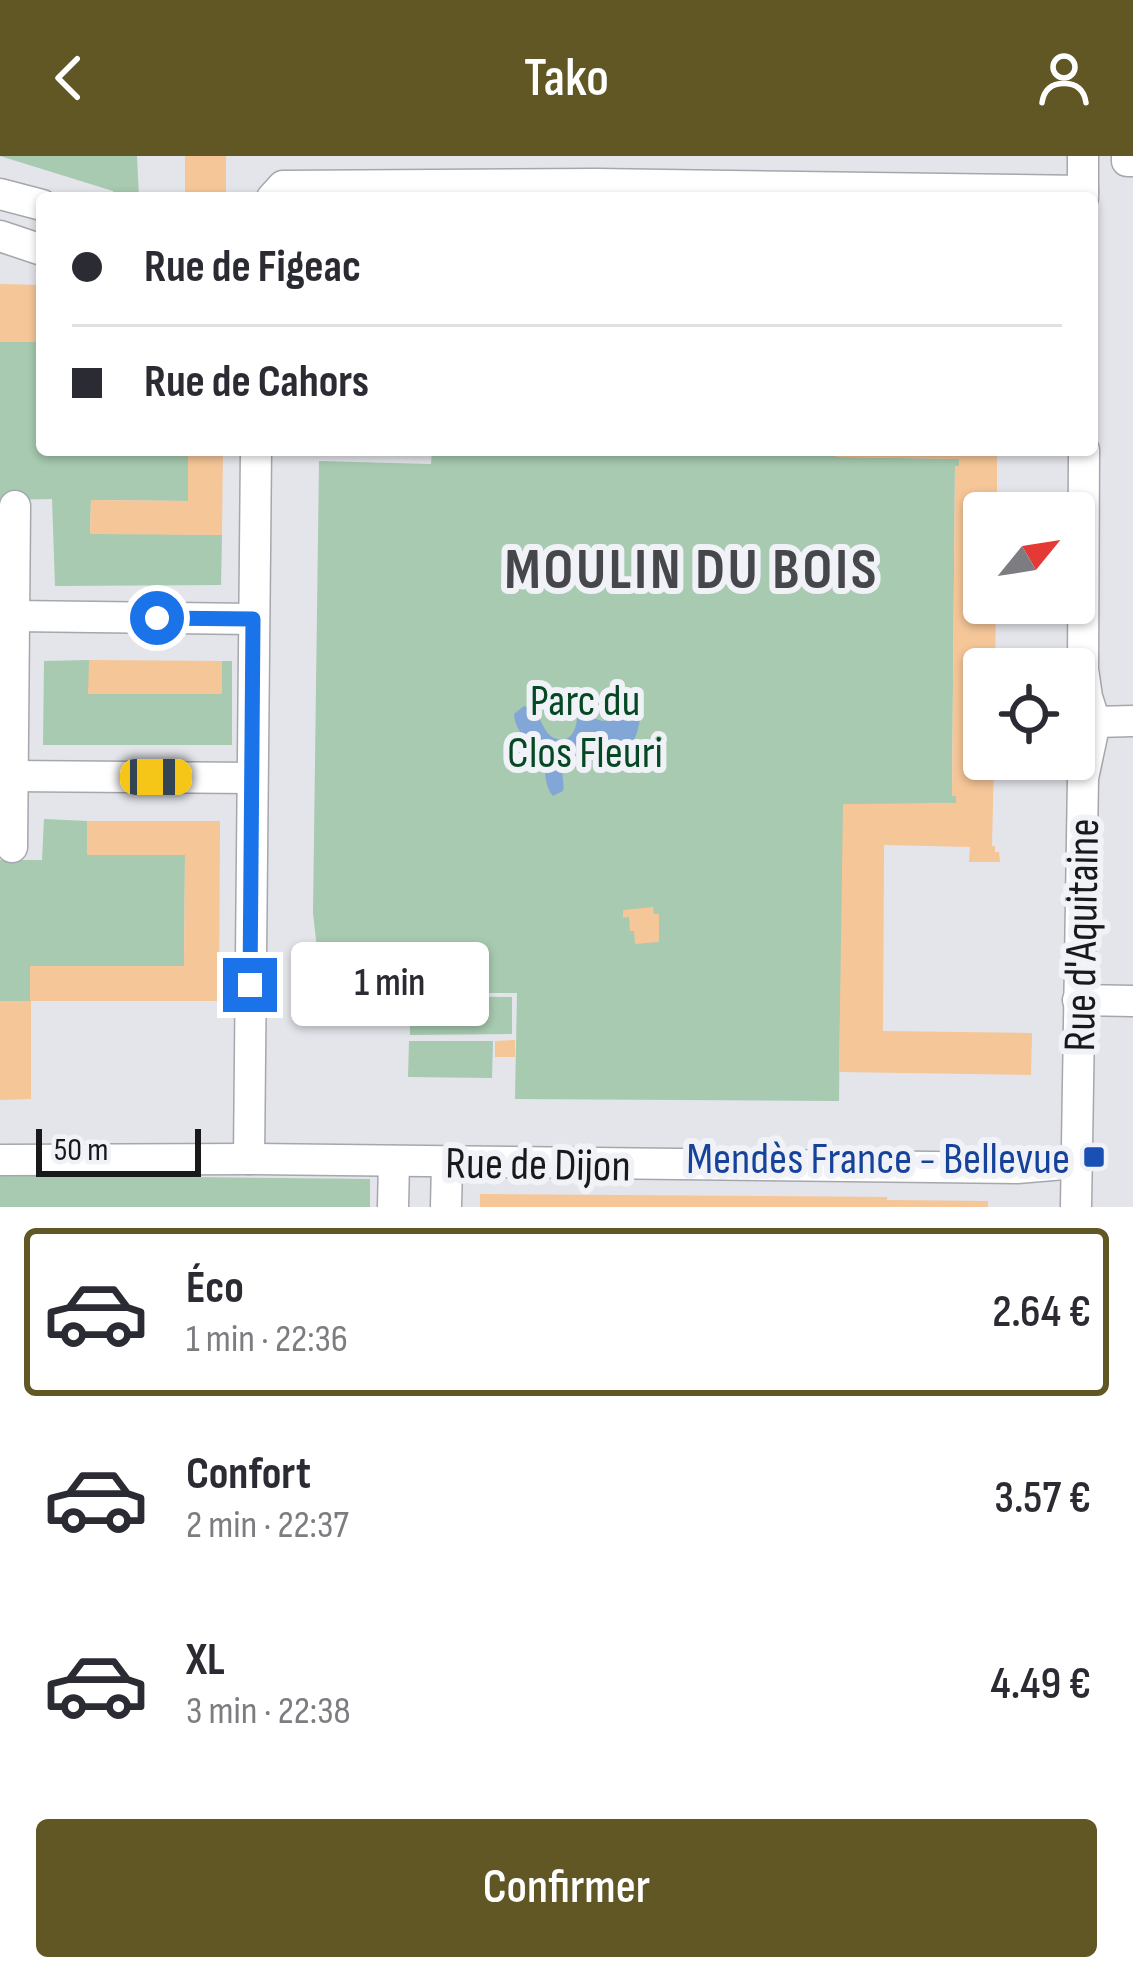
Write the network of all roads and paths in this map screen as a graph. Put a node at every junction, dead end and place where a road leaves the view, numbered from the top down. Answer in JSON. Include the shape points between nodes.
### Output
{"nodes":[{"id":1,"x":1083,"y":156,"type":"edge"},
{"id":2,"x":597,"y":170,"type":"edge"},
{"id":3,"x":729,"y":171,"type":"edge"},
{"id":4,"x":277,"y":192,"type":"edge"},
{"id":5,"x":808,"y":192,"type":"edge"},
{"id":6,"x":1083,"y":192,"type":"edge"},
{"id":7,"x":0,"y":194,"type":"edge"},
{"id":8,"x":36,"y":204,"type":"edge"},
{"id":9,"x":0,"y":236,"type":"edge"},
{"id":10,"x":36,"y":248,"type":"edge"},
{"id":11,"x":256,"y":456,"type":"edge"},
{"id":12,"x":1084,"y":456,"type":"edge"},
{"id":13,"x":15,"y":506,"type":"dead end"},
{"id":14,"x":14,"y":616,"type":"junction"},
{"id":15,"x":253,"y":619,"type":"junction"},
{"id":16,"x":1083,"y":648,"type":"edge"},
{"id":17,"x":1133,"y":721,"type":"edge"},
{"id":18,"x":1095,"y":722,"type":"edge"},
{"id":19,"x":13,"y":776,"type":"junction"},
{"id":20,"x":252,"y":778,"type":"junction"},
{"id":21,"x":1083,"y":780,"type":"edge"},
{"id":22,"x":12,"y":847,"type":"dead end"},
{"id":23,"x":1078,"y":1000,"type":"junction"},
{"id":24,"x":1133,"y":1001,"type":"edge"},
{"id":25,"x":249,"y":1159,"type":"junction"},
{"id":26,"x":0,"y":1160,"type":"edge"},
{"id":27,"x":394,"y":1161,"type":"junction"},
{"id":28,"x":446,"y":1163,"type":"junction"},
{"id":29,"x":1076,"y":1163,"type":"junction"},
{"id":30,"x":393,"y":1207,"type":"edge"},
{"id":31,"x":446,"y":1207,"type":"edge"},
{"id":32,"x":1076,"y":1207,"type":"edge"}],
"edges":[{"from":1,"to":6,"type":"street"},
{"from":2,"to":3,"type":"street"},
{"from":2,"to":4,"type":"street"},
{"from":3,"to":5,"type":"street"},
{"from":7,"to":8,"type":"street"},
{"from":9,"to":10,"type":"street"},
{"from":11,"to":15,"type":"street"},
{"from":12,"to":16,"type":"street","name":"Rue d'Aquitaine"},
{"from":13,"to":14,"type":"street"},
{"from":14,"to":15,"type":"street"},
{"from":14,"to":19,"type":"street"},
{"from":15,"to":20,"type":"street"},
{"from":17,"to":18,"type":"street"},
{"from":19,"to":20,"type":"street"},
{"from":19,"to":22,"type":"street"},
{"from":20,"to":25,"type":"street"},
{"from":21,"to":23,"type":"street","name":"Rue d'Aquitaine"},
{"from":23,"to":24,"type":"street"},
{"from":23,"to":29,"type":"street","name":"Rue d'Aquitaine"},
{"from":25,"to":26,"type":"street","name":"Rue de Dijon"},
{"from":25,"to":27,"type":"street","name":"Rue de Dijon"},
{"from":27,"to":28,"type":"street","name":"Rue de Dijon"},
{"from":27,"to":30,"type":"street"},
{"from":28,"to":29,"type":"street","name":"Rue de Dijon"},
{"from":28,"to":31,"type":"street"},
{"from":29,"to":32,"type":"street","name":"Rue d'Aquitaine"}]}
